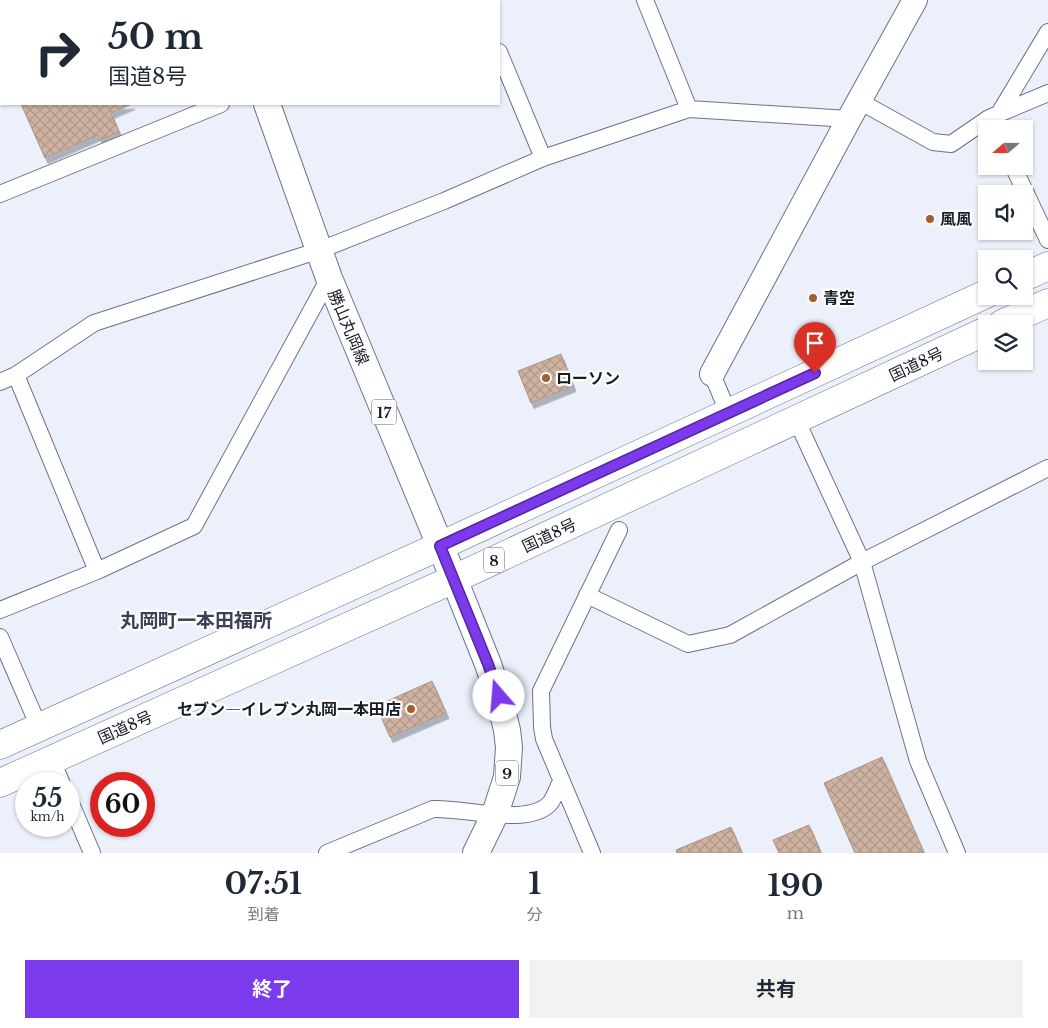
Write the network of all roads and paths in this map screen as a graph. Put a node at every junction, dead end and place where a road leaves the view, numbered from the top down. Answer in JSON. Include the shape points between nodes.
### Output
{"nodes":[{"id":1,"x":645,"y":0,"type":"edge"},
{"id":2,"x":915,"y":0,"type":"edge"},
{"id":3,"x":1048,"y":32,"type":"edge"},
{"id":4,"x":500,"y":54,"type":"edge"},
{"id":5,"x":1048,"y":93,"type":"edge"},
{"id":6,"x":219,"y":105,"type":"edge"},
{"id":7,"x":267,"y":105,"type":"edge"},
{"id":8,"x":689,"y":109,"type":"junction"},
{"id":9,"x":854,"y":110,"type":"junction"},
{"id":10,"x":995,"y":120,"type":"edge"},
{"id":11,"x":978,"y":129,"type":"edge"},
{"id":12,"x":543,"y":158,"type":"junction"},
{"id":13,"x":1017,"y":175,"type":"edge"},
{"id":14,"x":0,"y":194,"type":"edge"},
{"id":15,"x":1048,"y":240,"type":"edge"},
{"id":16,"x":320,"y":250,"type":"junction"},
{"id":17,"x":1048,"y":266,"type":"edge"},
{"id":18,"x":1033,"y":273,"type":"edge"},
{"id":19,"x":329,"y":278,"type":"junction"},
{"id":20,"x":978,"y":298,"type":"edge"},
{"id":21,"x":1048,"y":303,"type":"edge"},
{"id":22,"x":1022,"y":315,"type":"edge"},
{"id":23,"x":978,"y":335,"type":"edge"},
{"id":24,"x":712,"y":374,"type":"joint"},
{"id":25,"x":16,"y":375,"type":"junction"},
{"id":26,"x":0,"y":382,"type":"edge"},
{"id":27,"x":728,"y":412,"type":"junction"},
{"id":28,"x":796,"y":419,"type":"junction"},
{"id":29,"x":1048,"y":468,"type":"edge"},
{"id":30,"x":619,"y":530,"type":"dead end"},
{"id":31,"x":440,"y":546,"type":"junction"},
{"id":32,"x":862,"y":562,"type":"junction"},
{"id":33,"x":97,"y":570,"type":"junction"},
{"id":34,"x":454,"y":579,"type":"junction"},
{"id":35,"x":587,"y":595,"type":"junction"},
{"id":36,"x":0,"y":610,"type":"edge"},
{"id":37,"x":0,"y":638,"type":"edge"},
{"id":38,"x":39,"y":727,"type":"junction"},
{"id":39,"x":0,"y":745,"type":"edge"},
{"id":40,"x":57,"y":772,"type":"edge"},
{"id":41,"x":15,"y":780,"type":"edge"},
{"id":42,"x":561,"y":780,"type":"junction"},
{"id":43,"x":0,"y":783,"type":"edge"},
{"id":44,"x":496,"y":814,"type":"junction"},
{"id":45,"x":80,"y":825,"type":"edge"},
{"id":46,"x":92,"y":853,"type":"edge"},
{"id":47,"x":326,"y":853,"type":"edge"},
{"id":48,"x":476,"y":853,"type":"edge"},
{"id":49,"x":592,"y":853,"type":"edge"},
{"id":50,"x":956,"y":853,"type":"edge"}],
"edges":[{"from":1,"to":8,"type":"street"},
{"from":2,"to":9,"type":"street"},
{"from":3,"to":10,"type":"street"},
{"from":4,"to":12,"type":"street"},
{"from":5,"to":10,"type":"street"},
{"from":6,"to":14,"type":"street"},
{"from":7,"to":16,"type":"main road","name":"勝山丸岡線","number":"17"},
{"from":8,"to":9,"type":"street"},
{"from":8,"to":12,"type":"street"},
{"from":9,"to":11,"type":"street","via":[[933,142],[951,144]]},
{"from":9,"to":24,"type":"street"},
{"from":12,"to":16,"type":"street"},
{"from":13,"to":15,"type":"street"},
{"from":16,"to":19,"type":"main road","name":"勝山丸岡線","number":"17"},
{"from":16,"to":25,"type":"street","via":[[94,323]]},
{"from":17,"to":18,"type":"highway"},
{"from":19,"to":31,"type":"main road","name":"勝山丸岡線","number":"17"},
{"from":19,"to":33,"type":"street","via":[[194,526]]},
{"from":20,"to":27,"type":"highway","name":"国道8号","number":"8"},
{"from":21,"to":22,"type":"highway"},
{"from":23,"to":28,"type":"highway","name":"国道8号","number":"8"},
{"from":24,"to":27,"type":"street"},
{"from":25,"to":26,"type":"street"},
{"from":25,"to":33,"type":"street"},
{"from":27,"to":31,"type":"highway","name":"国道8号","number":"8"},
{"from":28,"to":32,"type":"street"},
{"from":28,"to":34,"type":"highway","name":"国道8号","number":"8"},
{"from":29,"to":32,"type":"street"},
{"from":30,"to":35,"type":"street"},
{"from":31,"to":34,"type":"main road","number":"9"},
{"from":31,"to":38,"type":"highway","name":"国道8号","number":"8"},
{"from":32,"to":35,"type":"street","via":[[730,635],[688,644]]},
{"from":32,"to":50,"type":"street","via":[[918,761]]},
{"from":33,"to":36,"type":"street"},
{"from":34,"to":40,"type":"highway","name":"国道8号","number":"8"},
{"from":34,"to":44,"type":"main road","number":"9","via":[[488,664],[507,730],[507,777]]},
{"from":35,"to":42,"type":"street","via":[[542,691],[544,740]]},
{"from":37,"to":38,"type":"street"},
{"from":38,"to":39,"type":"highway","name":"国道8号","number":"8"},
{"from":41,"to":43,"type":"highway","name":"国道8号","number":"8"},
{"from":42,"to":44,"type":"street","via":[[550,803],[538,810],[518,815]]},
{"from":42,"to":49,"type":"street"},
{"from":44,"to":47,"type":"street","via":[[433,809]]},
{"from":44,"to":48,"type":"main road","number":"9"},
{"from":45,"to":46,"type":"street"}]}
